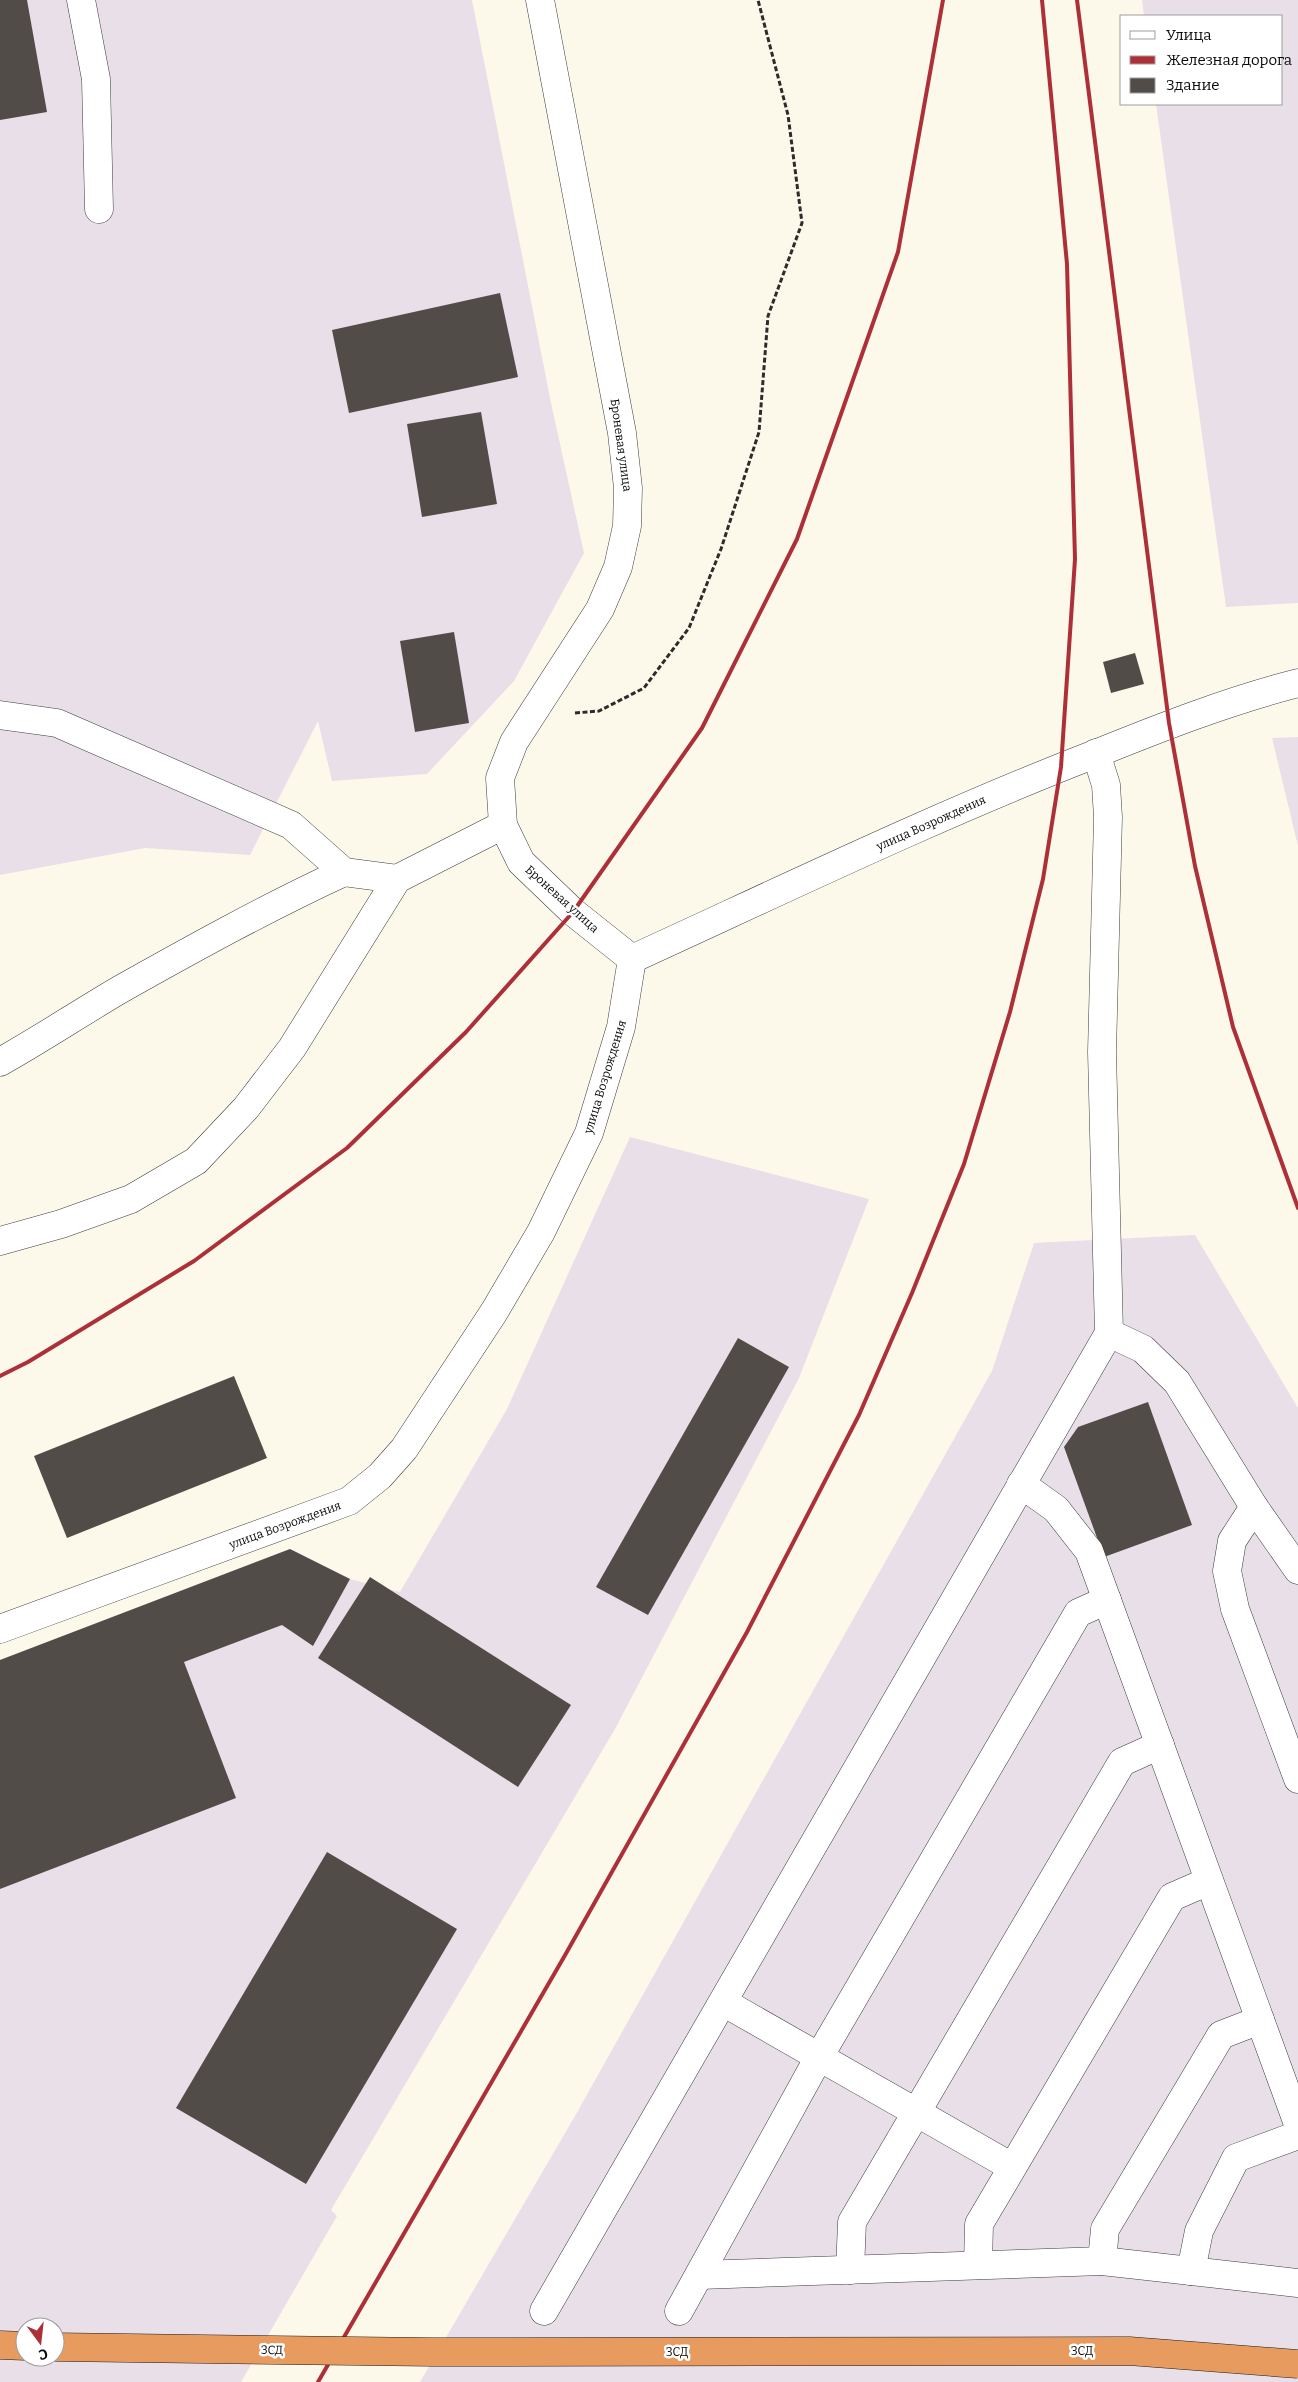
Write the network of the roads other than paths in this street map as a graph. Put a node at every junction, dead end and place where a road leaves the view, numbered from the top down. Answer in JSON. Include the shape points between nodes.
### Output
{"nodes":[{"id":1,"x":81,"y":0,"type":"edge"},
{"id":2,"x":540,"y":0,"type":"edge"},
{"id":3,"x":99,"y":209,"type":"dead end"},
{"id":4,"x":1298,"y":683,"type":"edge"},
{"id":5,"x":0,"y":715,"type":"edge"},
{"id":6,"x":1096,"y":753,"type":"junction"},
{"id":7,"x":503,"y":825,"type":"junction"},
{"id":8,"x":344,"y":872,"type":"junction"},
{"id":9,"x":397,"y":878,"type":"junction"},
{"id":10,"x":632,"y":958,"type":"junction"},
{"id":11,"x":0,"y":1062,"type":"edge"},
{"id":12,"x":0,"y":1241,"type":"edge"},
{"id":13,"x":1109,"y":1333,"type":"junction"},
{"id":14,"x":1022,"y":1484,"type":"junction"},
{"id":15,"x":1254,"y":1507,"type":"junction"},
{"id":16,"x":1298,"y":1570,"type":"edge"},
{"id":17,"x":1107,"y":1600,"type":"junction"},
{"id":18,"x":0,"y":1629,"type":"edge"},
{"id":19,"x":1160,"y":1745,"type":"junction"},
{"id":20,"x":1298,"y":1779,"type":"edge"},
{"id":21,"x":1209,"y":1881,"type":"junction"},
{"id":22,"x":722,"y":2002,"type":"junction"},
{"id":23,"x":1260,"y":2020,"type":"junction"},
{"id":24,"x":819,"y":2057,"type":"junction"},
{"id":25,"x":916,"y":2113,"type":"junction"},
{"id":26,"x":1298,"y":2124,"type":"edge"},
{"id":27,"x":1298,"y":2135,"type":"edge"},
{"id":28,"x":1012,"y":2167,"type":"junction"},
{"id":29,"x":1102,"y":2261,"type":"junction"},
{"id":30,"x":978,"y":2264,"type":"junction"},
{"id":31,"x":850,"y":2270,"type":"junction"},
{"id":32,"x":1191,"y":2271,"type":"junction"},
{"id":33,"x":700,"y":2275,"type":"junction"},
{"id":34,"x":1298,"y":2283,"type":"edge"},
{"id":35,"x":544,"y":2311,"type":"dead end"},
{"id":36,"x":679,"y":2311,"type":"dead end"},
{"id":37,"x":0,"y":2345,"type":"edge"},
{"id":38,"x":15,"y":2346,"type":"edge"},
{"id":39,"x":65,"y":2347,"type":"edge"},
{"id":40,"x":1298,"y":2364,"type":"edge"}],
"edges":[{"from":1,"to":3,"type":"street","via":[[96,79]]},
{"from":2,"to":7,"type":"street","name":"Броневая улица","via":[[622,432],[628,488],[627,526],[618,567],[600,609],[514,742],[500,778]]},
{"from":4,"to":6,"type":"street","name":"улица Возрождения","via":[[1169,723]]},
{"from":5,"to":8,"type":"street","via":[[57,723],[291,825]]},
{"from":6,"to":10,"type":"street","name":"улица Возрождения","via":[[947,815]]},
{"from":6,"to":13,"type":"street","via":[[1106,785],[1108,817],[1102,1052]]},
{"from":7,"to":9,"type":"street"},
{"from":7,"to":10,"type":"street","name":"Броневая улица","via":[[521,862],[573,912]]},
{"from":8,"to":9,"type":"street"},
{"from":8,"to":11,"type":"street","via":[[290,897],[120,990]]},
{"from":9,"to":12,"type":"street","via":[[292,1048],[246,1108],[196,1161],[132,1199]]},
{"from":10,"to":18,"type":"street","name":"улица Возрождения","via":[[621,1027],[592,1125],[541,1232],[438,1400],[404,1449],[380,1476],[349,1501],[333,1508]]},
{"from":13,"to":14,"type":"street"},
{"from":13,"to":15,"type":"street","via":[[1143,1349],[1177,1382]]},
{"from":14,"to":17,"type":"street","via":[[1056,1509],[1089,1551]]},
{"from":14,"to":22,"type":"street"},
{"from":15,"to":16,"type":"street"},
{"from":15,"to":20,"type":"street","via":[[1232,1540],[1227,1571],[1235,1609]]},
{"from":17,"to":19,"type":"street"},
{"from":17,"to":24,"type":"street","via":[[1078,1613]]},
{"from":19,"to":21,"type":"street"},
{"from":19,"to":25,"type":"street","via":[[1122,1762]]},
{"from":21,"to":23,"type":"street"},
{"from":21,"to":28,"type":"street","via":[[1172,1897]]},
{"from":22,"to":24,"type":"street"},
{"from":22,"to":35,"type":"street"},
{"from":23,"to":26,"type":"street"},
{"from":23,"to":29,"type":"street","via":[[1221,2035],[1105,2229]]},
{"from":24,"to":25,"type":"street"},
{"from":24,"to":33,"type":"street"},
{"from":25,"to":28,"type":"street"},
{"from":25,"to":31,"type":"street","via":[[852,2222]]},
{"from":27,"to":32,"type":"street","via":[[1236,2158],[1199,2231]]},
{"from":28,"to":30,"type":"street","via":[[978,2224]]},
{"from":29,"to":30,"type":"street"},
{"from":29,"to":32,"type":"street"},
{"from":30,"to":31,"type":"street"},
{"from":31,"to":33,"type":"street"},
{"from":32,"to":34,"type":"street"},
{"from":33,"to":36,"type":"street"},
{"from":37,"to":38,"type":"highway"},
{"from":39,"to":40,"type":"highway","name":"ЗСД","bridge":true,"via":[[432,2352],[1129,2351]]}]}
